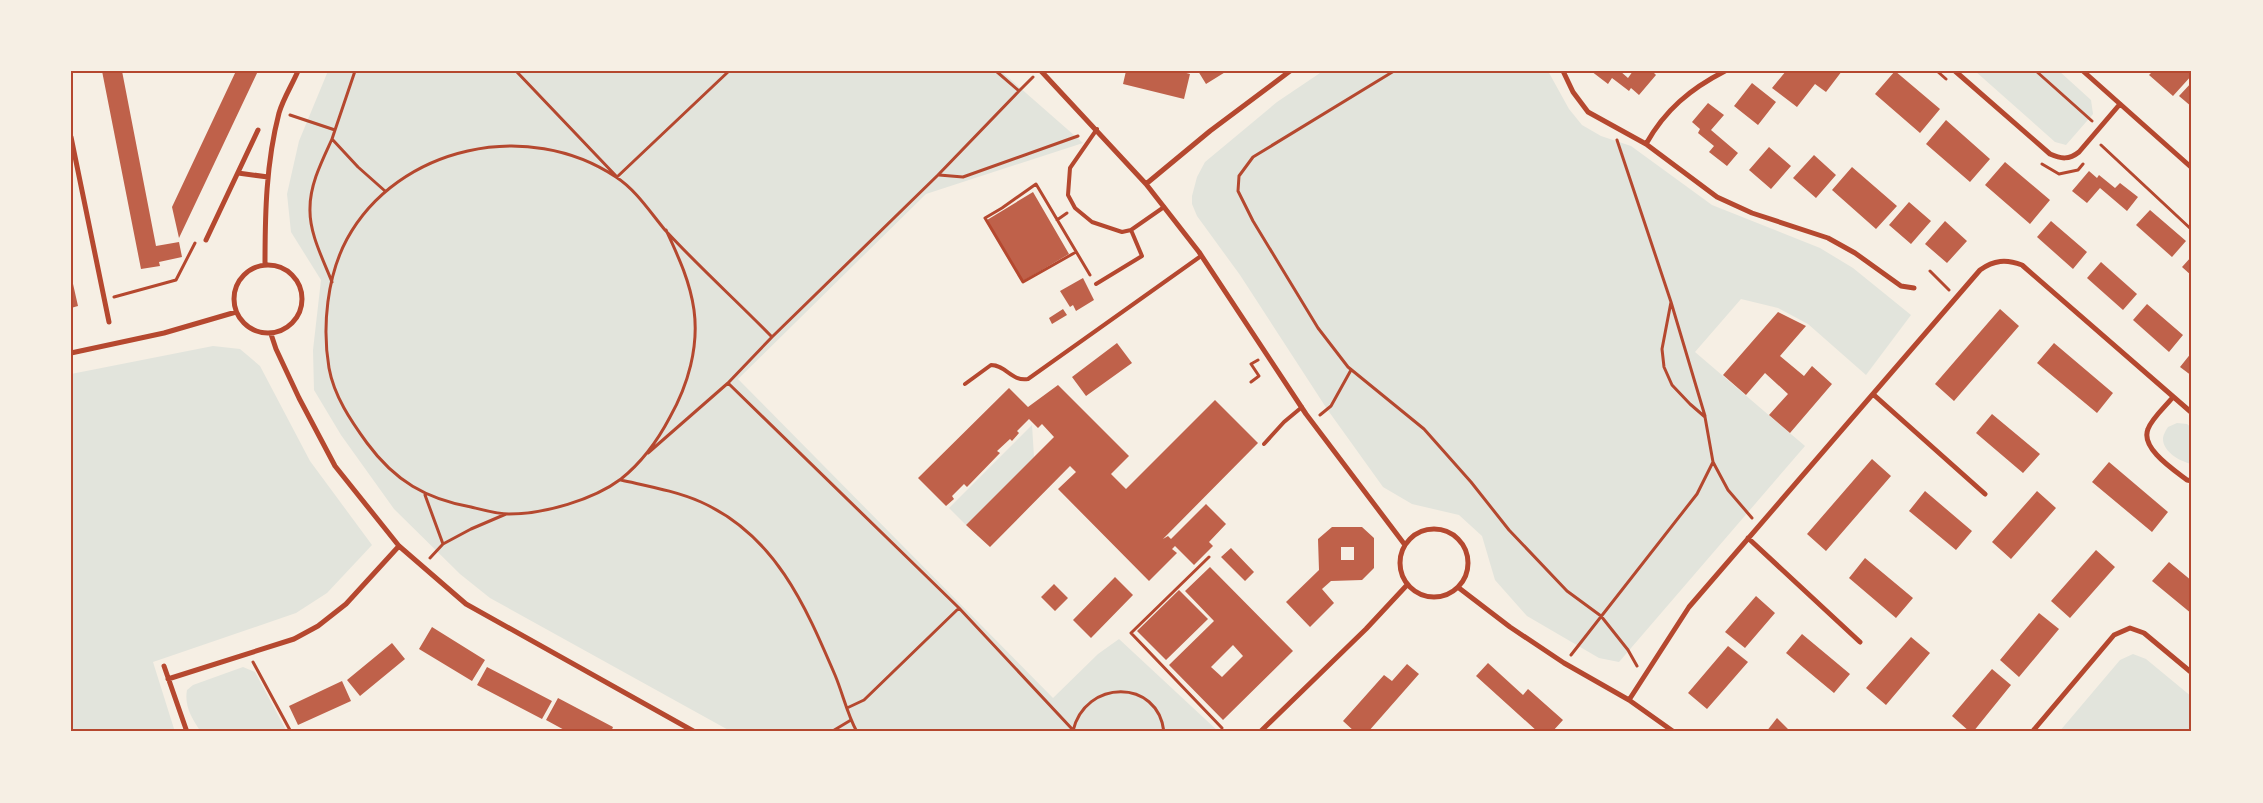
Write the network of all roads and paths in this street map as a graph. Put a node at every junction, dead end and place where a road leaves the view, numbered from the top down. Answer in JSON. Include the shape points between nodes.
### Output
{"nodes":[{"id":1,"x":298,"y":71,"type":"edge"},
{"id":2,"x":354,"y":71,"type":"edge"},
{"id":3,"x":516,"y":71,"type":"edge"},
{"id":4,"x":729,"y":71,"type":"edge"},
{"id":5,"x":996,"y":71,"type":"edge"},
{"id":6,"x":1040,"y":71,"type":"edge"},
{"id":7,"x":1290,"y":71,"type":"edge"},
{"id":8,"x":1394,"y":71,"type":"edge"},
{"id":9,"x":1563,"y":71,"type":"edge"},
{"id":10,"x":1725,"y":71,"type":"edge"},
{"id":11,"x":1954,"y":71,"type":"edge"},
{"id":12,"x":2036,"y":71,"type":"edge"},
{"id":13,"x":2083,"y":71,"type":"edge"},
{"id":14,"x":1019,"y":91,"type":"junction"},
{"id":15,"x":2120,"y":104,"type":"junction"},
{"id":16,"x":280,"y":112,"type":"junction"},
{"id":17,"x":1616,"y":127,"type":"junction"},
{"id":18,"x":2100,"y":128,"type":"junction"},
{"id":19,"x":1097,"y":129,"type":"junction"},
{"id":20,"x":258,"y":130,"type":"dead end"},
{"id":21,"x":335,"y":130,"type":"junction"},
{"id":22,"x":71,"y":137,"type":"edge"},
{"id":23,"x":332,"y":139,"type":"junction"},
{"id":24,"x":1646,"y":144,"type":"junction"},
{"id":25,"x":2102,"y":144,"type":"dead end"},
{"id":26,"x":2192,"y":168,"type":"edge"},
{"id":27,"x":238,"y":173,"type":"junction"},
{"id":28,"x":938,"y":175,"type":"junction"},
{"id":29,"x":268,"y":176,"type":"junction"},
{"id":30,"x":617,"y":177,"type":"junction"},
{"id":31,"x":1146,"y":184,"type":"junction"},
{"id":32,"x":385,"y":191,"type":"junction"},
{"id":33,"x":1164,"y":207,"type":"junction"},
{"id":34,"x":666,"y":230,"type":"junction"},
{"id":35,"x":1131,"y":230,"type":"junction"},
{"id":36,"x":196,"y":240,"type":"dead end"},
{"id":37,"x":206,"y":240,"type":"dead end"},
{"id":38,"x":1076,"y":252,"type":"junction"},
{"id":39,"x":1201,"y":256,"type":"junction"},
{"id":40,"x":266,"y":265,"type":"junction"},
{"id":41,"x":1930,"y":271,"type":"dead end"},
{"id":42,"x":332,"y":282,"type":"junction"},
{"id":43,"x":1096,"y":284,"type":"joint"},
{"id":44,"x":1914,"y":288,"type":"dead end"},
{"id":45,"x":1956,"y":297,"type":"junction"},
{"id":46,"x":104,"y":300,"type":"junction"},
{"id":47,"x":1671,"y":302,"type":"junction"},
{"id":48,"x":236,"y":312,"type":"junction"},
{"id":49,"x":109,"y":322,"type":"dead end"},
{"id":50,"x":271,"y":334,"type":"junction"},
{"id":51,"x":772,"y":337,"type":"junction"},
{"id":52,"x":71,"y":353,"type":"edge"},
{"id":53,"x":1266,"y":354,"type":"junction"},
{"id":54,"x":1351,"y":370,"type":"junction"},
{"id":55,"x":728,"y":382,"type":"junction"},
{"id":56,"x":1250,"y":382,"type":"dead end"},
{"id":57,"x":965,"y":384,"type":"dead end"},
{"id":58,"x":1874,"y":395,"type":"junction"},
{"id":59,"x":2173,"y":398,"type":"junction"},
{"id":60,"x":1302,"y":407,"type":"junction"},
{"id":61,"x":2192,"y":413,"type":"edge"},
{"id":62,"x":1705,"y":417,"type":"junction"},
{"id":63,"x":1312,"y":422,"type":"junction"},
{"id":64,"x":1264,"y":444,"type":"dead end"},
{"id":65,"x":638,"y":462,"type":"junction"},
{"id":66,"x":1713,"y":462,"type":"junction"},
{"id":67,"x":620,"y":480,"type":"junction"},
{"id":68,"x":2192,"y":481,"type":"edge"},
{"id":69,"x":1985,"y":494,"type":"dead end"},
{"id":70,"x":425,"y":495,"type":"junction"},
{"id":71,"x":507,"y":514,"type":"junction"},
{"id":72,"x":1759,"y":525,"type":"junction"},
{"id":73,"x":1748,"y":538,"type":"junction"},
{"id":74,"x":443,"y":544,"type":"junction"},
{"id":75,"x":1405,"y":545,"type":"junction"},
{"id":76,"x":399,"y":546,"type":"junction"},
{"id":77,"x":1209,"y":557,"type":"dead end"},
{"id":78,"x":422,"y":567,"type":"junction"},
{"id":79,"x":1407,"y":585,"type":"junction"},
{"id":80,"x":1459,"y":588,"type":"junction"},
{"id":81,"x":959,"y":608,"type":"junction"},
{"id":82,"x":1601,"y":616,"type":"junction"},
{"id":83,"x":1860,"y":642,"type":"dead end"},
{"id":84,"x":248,"y":653,"type":"junction"},
{"id":85,"x":1564,"y":663,"type":"junction"},
{"id":86,"x":164,"y":666,"type":"dead end"},
{"id":87,"x":2192,"y":673,"type":"edge"},
{"id":88,"x":1644,"y":677,"type":"junction"},
{"id":89,"x":168,"y":679,"type":"junction"},
{"id":90,"x":1629,"y":700,"type":"junction"},
{"id":91,"x":847,"y":708,"type":"junction"},
{"id":92,"x":851,"y":720,"type":"junction"},
{"id":93,"x":1222,"y":728,"type":"dead end"},
{"id":94,"x":1073,"y":731,"type":"edge"},
{"id":95,"x":187,"y":732,"type":"edge"},
{"id":96,"x":291,"y":732,"type":"edge"},
{"id":97,"x":695,"y":732,"type":"edge"},
{"id":98,"x":831,"y":732,"type":"edge"},
{"id":99,"x":857,"y":732,"type":"edge"},
{"id":100,"x":1164,"y":732,"type":"edge"},
{"id":101,"x":1260,"y":732,"type":"edge"},
{"id":102,"x":1674,"y":732,"type":"edge"},
{"id":103,"x":2032,"y":732,"type":"edge"}],
"edges":[{"from":1,"to":16,"type":"street"},
{"from":2,"to":21,"type":"path"},
{"from":3,"to":30,"type":"path"},
{"from":4,"to":30,"type":"path"},
{"from":5,"to":14,"type":"path"},
{"from":6,"to":14,"type":"path"},
{"from":6,"to":19,"type":"street"},
{"from":7,"to":31,"type":"street"},
{"from":8,"to":54,"type":"path","via":[[1253,157],[1239,176],[1238,191],[1253,221],[1318,328]]},
{"from":9,"to":17,"type":"street","via":[[1588,112]]},
{"from":10,"to":24,"type":"street","via":[[1673,106]]},
{"from":11,"to":18,"type":"street","via":[[2050,154],[2060,159],[2079,152]]},
{"from":12,"to":18,"type":"path"},
{"from":13,"to":15,"type":"street"},
{"from":14,"to":28,"type":"path"},
{"from":15,"to":18,"type":"street"},
{"from":15,"to":26,"type":"street"},
{"from":16,"to":21,"type":"path"},
{"from":16,"to":29,"type":"street"},
{"from":17,"to":24,"type":"street"},
{"from":17,"to":47,"type":"path","via":[[1618,147]]},
{"from":18,"to":25,"type":"path"},
{"from":19,"to":28,"type":"path","via":[[963,177]]},
{"from":19,"to":31,"type":"street"},
{"from":19,"to":35,"type":"lane","via":[[1070,168],[1068,195],[1075,208],[1092,222],[1122,232]]},
{"from":20,"to":27,"type":"street"},
{"from":21,"to":23,"type":"path"},
{"from":22,"to":46,"type":"street"},
{"from":23,"to":32,"type":"path"},
{"from":23,"to":42,"type":"path","via":[[317,174],[309,209]]},
{"from":24,"to":44,"type":"street","via":[[1718,197],[1752,213],[1828,238],[1901,286]]},
{"from":27,"to":29,"type":"street"},
{"from":27,"to":37,"type":"street"},
{"from":28,"to":51,"type":"path"},
{"from":29,"to":40,"type":"street"},
{"from":30,"to":32,"type":"path","via":[[559,152],[534,146],[505,145],[450,154]]},
{"from":30,"to":34,"type":"path"},
{"from":31,"to":33,"type":"street"},
{"from":32,"to":42,"type":"path","via":[[346,240]]},
{"from":33,"to":35,"type":"lane"},
{"from":33,"to":39,"type":"street"},
{"from":34,"to":51,"type":"path"},
{"from":34,"to":65,"type":"path","via":[[685,269],[694,312],[693,355],[682,397],[661,435]]},
{"from":35,"to":43,"type":"lane","via":[[1142,256]]},
{"from":36,"to":46,"type":"path","via":[[176,280]]},
{"from":38,"to":38,"type":"path","via":[[1036,184],[985,218],[1023,282]]},
{"from":38,"to":43,"type":"path"},
{"from":39,"to":53,"type":"street"},
{"from":39,"to":57,"type":"lane","via":[[1028,379],[1019,379],[991,364]]},
{"from":40,"to":48,"type":"street","via":[[246,273],[239,281],[235,291]]},
{"from":40,"to":50,"type":"street","via":[[288,271],[302,291],[303,302],[293,324]]},
{"from":41,"to":45,"type":"path"},
{"from":42,"to":70,"type":"path","via":[[326,350],[330,375],[339,398],[375,454],[394,474]]},
{"from":45,"to":58,"type":"street"},
{"from":45,"to":59,"type":"street","via":[[1991,262],[2010,260],[2022,265]]},
{"from":46,"to":49,"type":"street"},
{"from":47,"to":62,"type":"path"},
{"from":47,"to":62,"type":"path","via":[[1662,349],[1664,367],[1672,385]]},
{"from":48,"to":50,"type":"street","via":[[250,329]]},
{"from":48,"to":52,"type":"street","via":[[164,333]]},
{"from":50,"to":76,"type":"street","via":[[299,398],[335,466]]},
{"from":51,"to":55,"type":"path"},
{"from":53,"to":56,"type":"path","via":[[1251,364],[1259,376]]},
{"from":53,"to":60,"type":"street"},
{"from":54,"to":63,"type":"path","via":[[1331,406]]},
{"from":54,"to":82,"type":"path","via":[[1424,429],[1515,537],[1567,591]]},
{"from":55,"to":65,"type":"path"},
{"from":55,"to":81,"type":"path"},
{"from":58,"to":69,"type":"street"},
{"from":58,"to":72,"type":"street"},
{"from":59,"to":61,"type":"street"},
{"from":59,"to":68,"type":"street","via":[[2148,429],[2147,441],[2154,453]]},
{"from":60,"to":63,"type":"street"},
{"from":60,"to":64,"type":"lane"},
{"from":62,"to":66,"type":"path"},
{"from":63,"to":75,"type":"street"},
{"from":65,"to":67,"type":"path"},
{"from":66,"to":72,"type":"path","via":[[1728,490]]},
{"from":66,"to":82,"type":"path","via":[[1697,494]]},
{"from":67,"to":71,"type":"path","via":[[557,508]]},
{"from":67,"to":91,"type":"path","via":[[702,502],[759,541],[779,564],[800,600]]},
{"from":70,"to":71,"type":"path","via":[[451,504]]},
{"from":70,"to":74,"type":"path"},
{"from":71,"to":74,"type":"path","via":[[471,528]]},
{"from":72,"to":73,"type":"street"},
{"from":73,"to":83,"type":"street"},
{"from":73,"to":88,"type":"street","via":[[1689,608]]},
{"from":74,"to":78,"type":"path"},
{"from":75,"to":79,"type":"street","via":[[1400,558],[1401,572]]},
{"from":75,"to":80,"type":"street","via":[[1419,533],[1436,529],[1456,537],[1467,552],[1469,566]]},
{"from":76,"to":78,"type":"street"},
{"from":76,"to":84,"type":"street","via":[[331,617],[294,639]]},
{"from":77,"to":93,"type":"path","via":[[1131,633]]},
{"from":78,"to":97,"type":"street","via":[[466,604]]},
{"from":79,"to":80,"type":"street","via":[[1430,598],[1442,597]]},
{"from":79,"to":101,"type":"street"},
{"from":80,"to":85,"type":"street"},
{"from":81,"to":91,"type":"path","via":[[864,700]]},
{"from":81,"to":94,"type":"path"},
{"from":82,"to":85,"type":"path"},
{"from":82,"to":88,"type":"path"},
{"from":84,"to":89,"type":"street"},
{"from":84,"to":96,"type":"path"},
{"from":85,"to":90,"type":"street"},
{"from":86,"to":89,"type":"street"},
{"from":87,"to":103,"type":"street","via":[[2144,633],[2130,628],[2114,634]]},
{"from":88,"to":90,"type":"street"},
{"from":89,"to":95,"type":"street"},
{"from":90,"to":102,"type":"street"},
{"from":91,"to":92,"type":"path"},
{"from":92,"to":98,"type":"path"},
{"from":92,"to":99,"type":"path"},
{"from":94,"to":100,"type":"path","via":[[1080,712],[1089,702],[1118,691],[1136,695],[1151,704],[1159,714]]}]}
